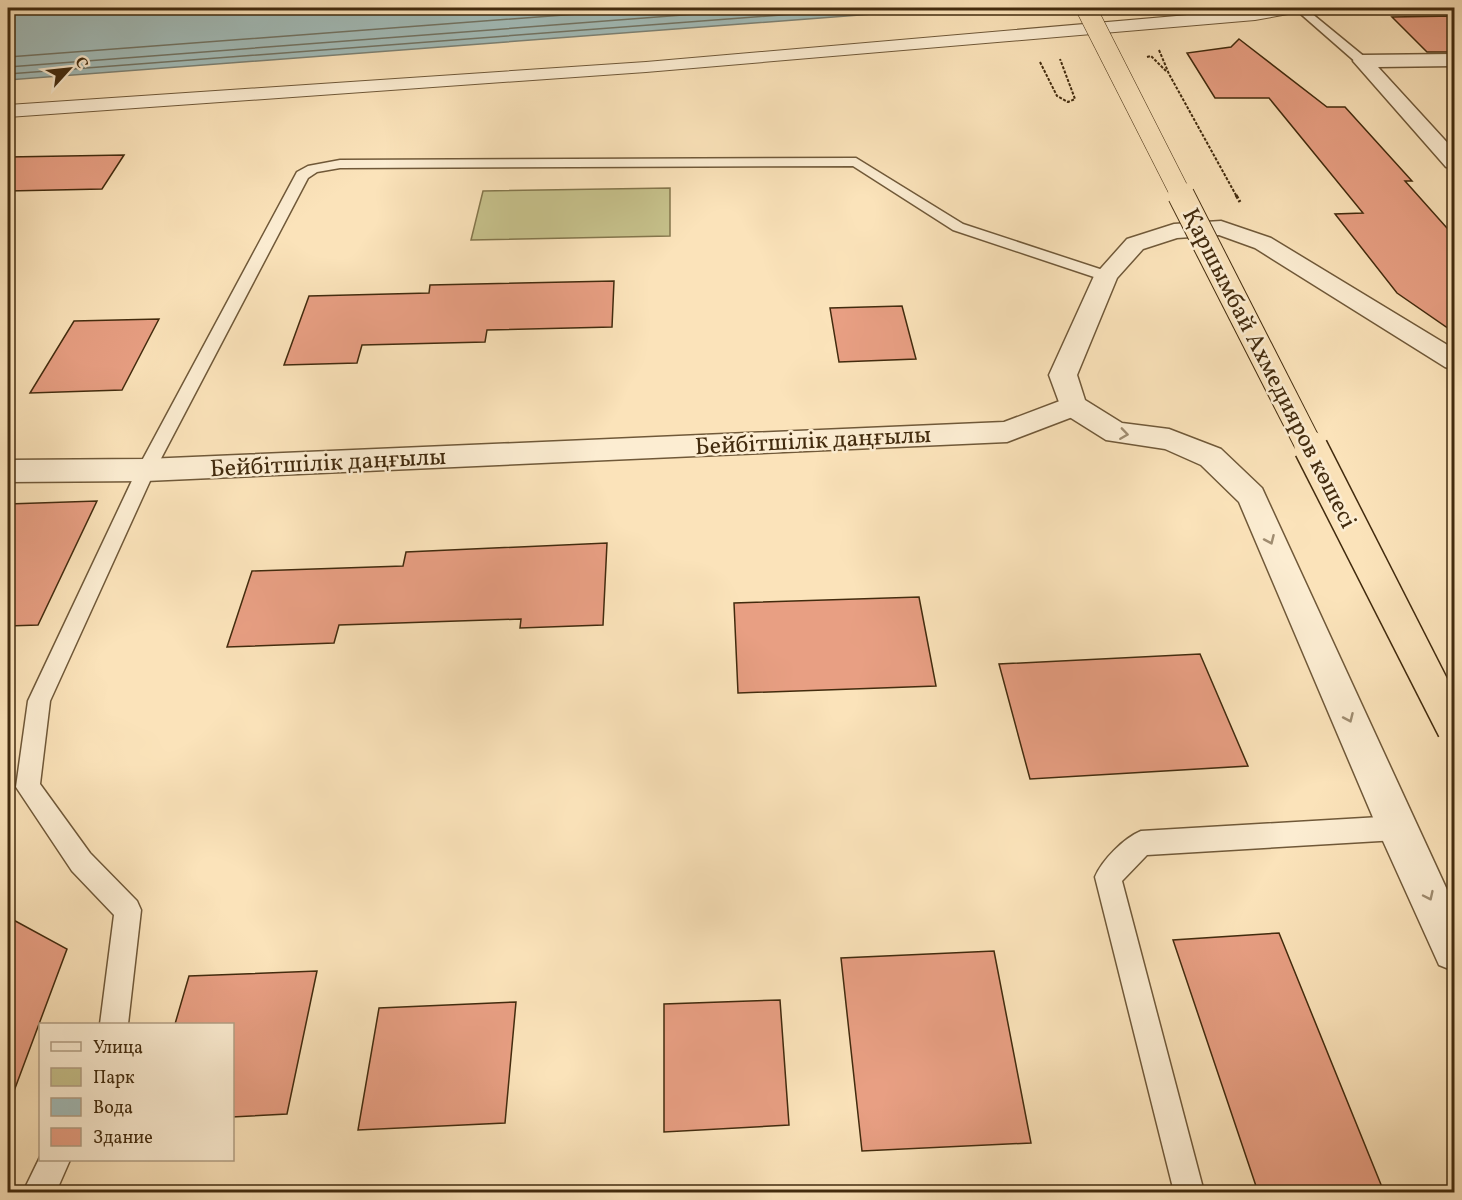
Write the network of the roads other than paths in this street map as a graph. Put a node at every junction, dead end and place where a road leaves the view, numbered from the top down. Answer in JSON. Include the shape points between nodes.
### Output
{"nodes":[{"id":1,"x":1086,"y":8,"type":"edge"},
{"id":2,"x":1293,"y":8,"type":"edge"},
{"id":3,"x":1299,"y":8,"type":"edge"},
{"id":4,"x":1455,"y":60,"type":"edge"},
{"id":5,"x":1362,"y":61,"type":"junction"},
{"id":6,"x":8,"y":111,"type":"edge"},
{"id":7,"x":1455,"y":162,"type":"edge"},
{"id":8,"x":1106,"y":276,"type":"junction"},
{"id":9,"x":1455,"y":361,"type":"edge"},
{"id":10,"x":1073,"y":406,"type":"junction"},
{"id":11,"x":146,"y":470,"type":"junction"},
{"id":12,"x":8,"y":471,"type":"edge"},
{"id":13,"x":1455,"y":729,"type":"edge"},
{"id":14,"x":1397,"y":828,"type":"junction"},
{"id":15,"x":1455,"y":950,"type":"edge"},
{"id":16,"x":114,"y":1023,"type":"edge"},
{"id":17,"x":55,"y":1161,"type":"edge"},
{"id":18,"x":38,"y":1192,"type":"edge"},
{"id":19,"x":1189,"y":1192,"type":"edge"}],
"edges":[{"from":1,"to":13,"type":"main road","name":"Қаршымбай Ахмедияров көшесі","bridge":true},
{"from":2,"to":6,"type":"street","via":[[1255,15],[634,68]]},
{"from":3,"to":5,"type":"lane"},
{"from":4,"to":5,"type":"street"},
{"from":5,"to":7,"type":"street"},
{"from":8,"to":9,"type":"street","via":[[1135,244],[1174,231],[1221,228],[1263,243]]},
{"from":8,"to":10,"type":"street","via":[[1064,375]]},
{"from":8,"to":11,"type":"lane","via":[[958,226],[856,162],[352,164],[322,168],[302,175]]},
{"from":10,"to":11,"type":"street","name":"Бейбітшілік даңғылы","via":[[1007,432]]},
{"from":10,"to":14,"type":"street","one_way":true,"via":[[1116,433],[1169,439],[1212,457],[1251,496]]},
{"from":11,"to":12,"type":"street","name":"Бейбітшілік даңғылы"},
{"from":11,"to":16,"type":"lane","via":[[39,701],[28,787],[81,862],[128,910]]},
{"from":14,"to":15,"type":"street","one_way":true},
{"from":14,"to":19,"type":"lane","via":[[1141,843],[1108,877]]},
{"from":17,"to":18,"type":"lane"}]}
